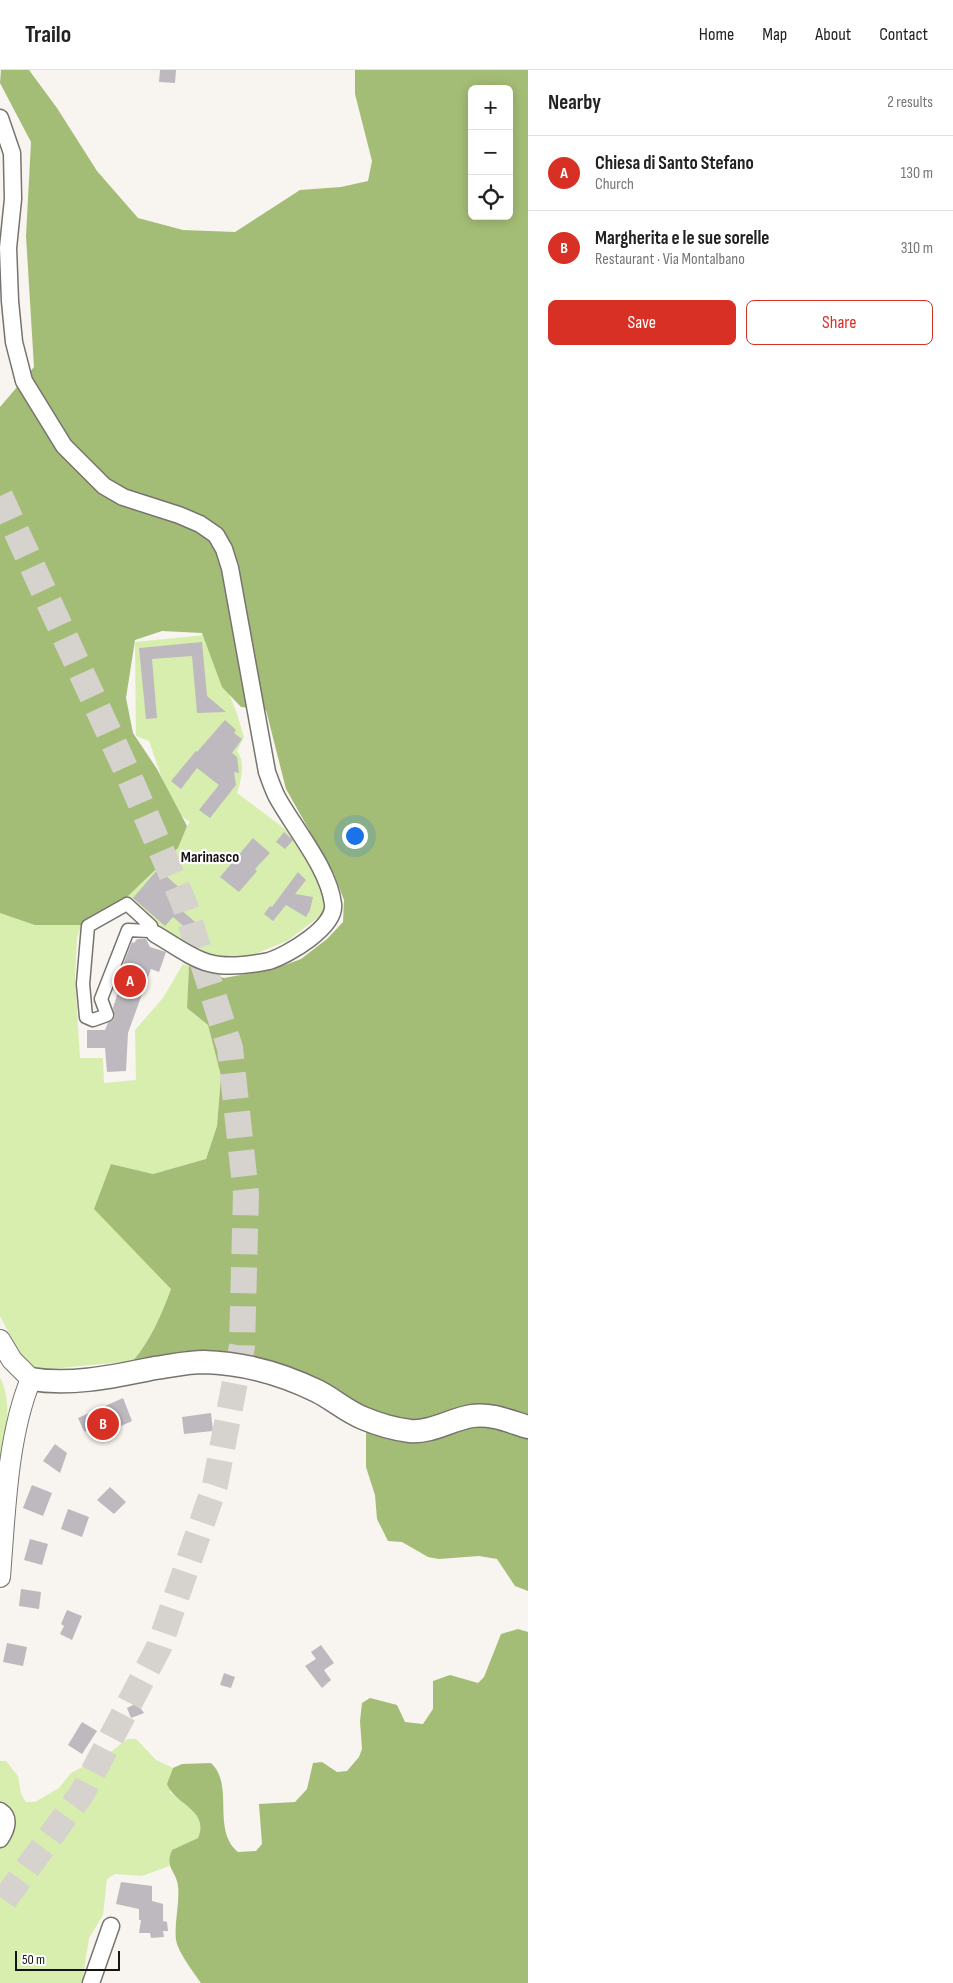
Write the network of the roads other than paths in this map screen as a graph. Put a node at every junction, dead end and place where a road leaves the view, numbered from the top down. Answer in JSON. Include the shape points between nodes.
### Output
{"nodes":[{"id":1,"x":0,"y":118,"type":"edge"},
{"id":2,"x":153,"y":930,"type":"junction"},
{"id":3,"x":0,"y":1340,"type":"edge"},
{"id":4,"x":31,"y":1379,"type":"junction"},
{"id":5,"x":528,"y":1427,"type":"edge"},
{"id":6,"x":5,"y":1478,"type":"edge"},
{"id":7,"x":0,"y":1577,"type":"edge"},
{"id":8,"x":0,"y":1811,"type":"edge"},
{"id":9,"x":0,"y":1840,"type":"edge"},
{"id":10,"x":111,"y":1926,"type":"dead end"},
{"id":11,"x":91,"y":1983,"type":"edge"}],
"edges":[{"from":1,"to":2,"type":"street","via":[[12,153],[13,199],[8,248],[10,301],[14,342],[24,381],[64,446],[104,486],[122,497],[200,524],[216,535],[230,568],[267,772],[276,796],[322,871],[334,905],[331,918],[317,933],[291,951],[270,960],[224,966],[206,963]]},
{"from":2,"to":2,"type":"street","via":[[127,904],[88,926],[84,984],[86,1017],[93,1020],[107,1015],[101,999],[128,930]]},
{"from":3,"to":4,"type":"street","via":[[12,1360]]},
{"from":4,"to":5,"type":"main road","via":[[75,1381],[180,1364],[224,1364],[284,1376],[327,1396],[362,1418],[403,1429],[421,1430],[474,1416]]},
{"from":4,"to":6,"type":"street","via":[[21,1407]]},
{"from":6,"to":7,"type":"street"},
{"from":8,"to":9,"type":"street","via":[[7,1820]]},
{"from":10,"to":11,"type":"street"}]}
